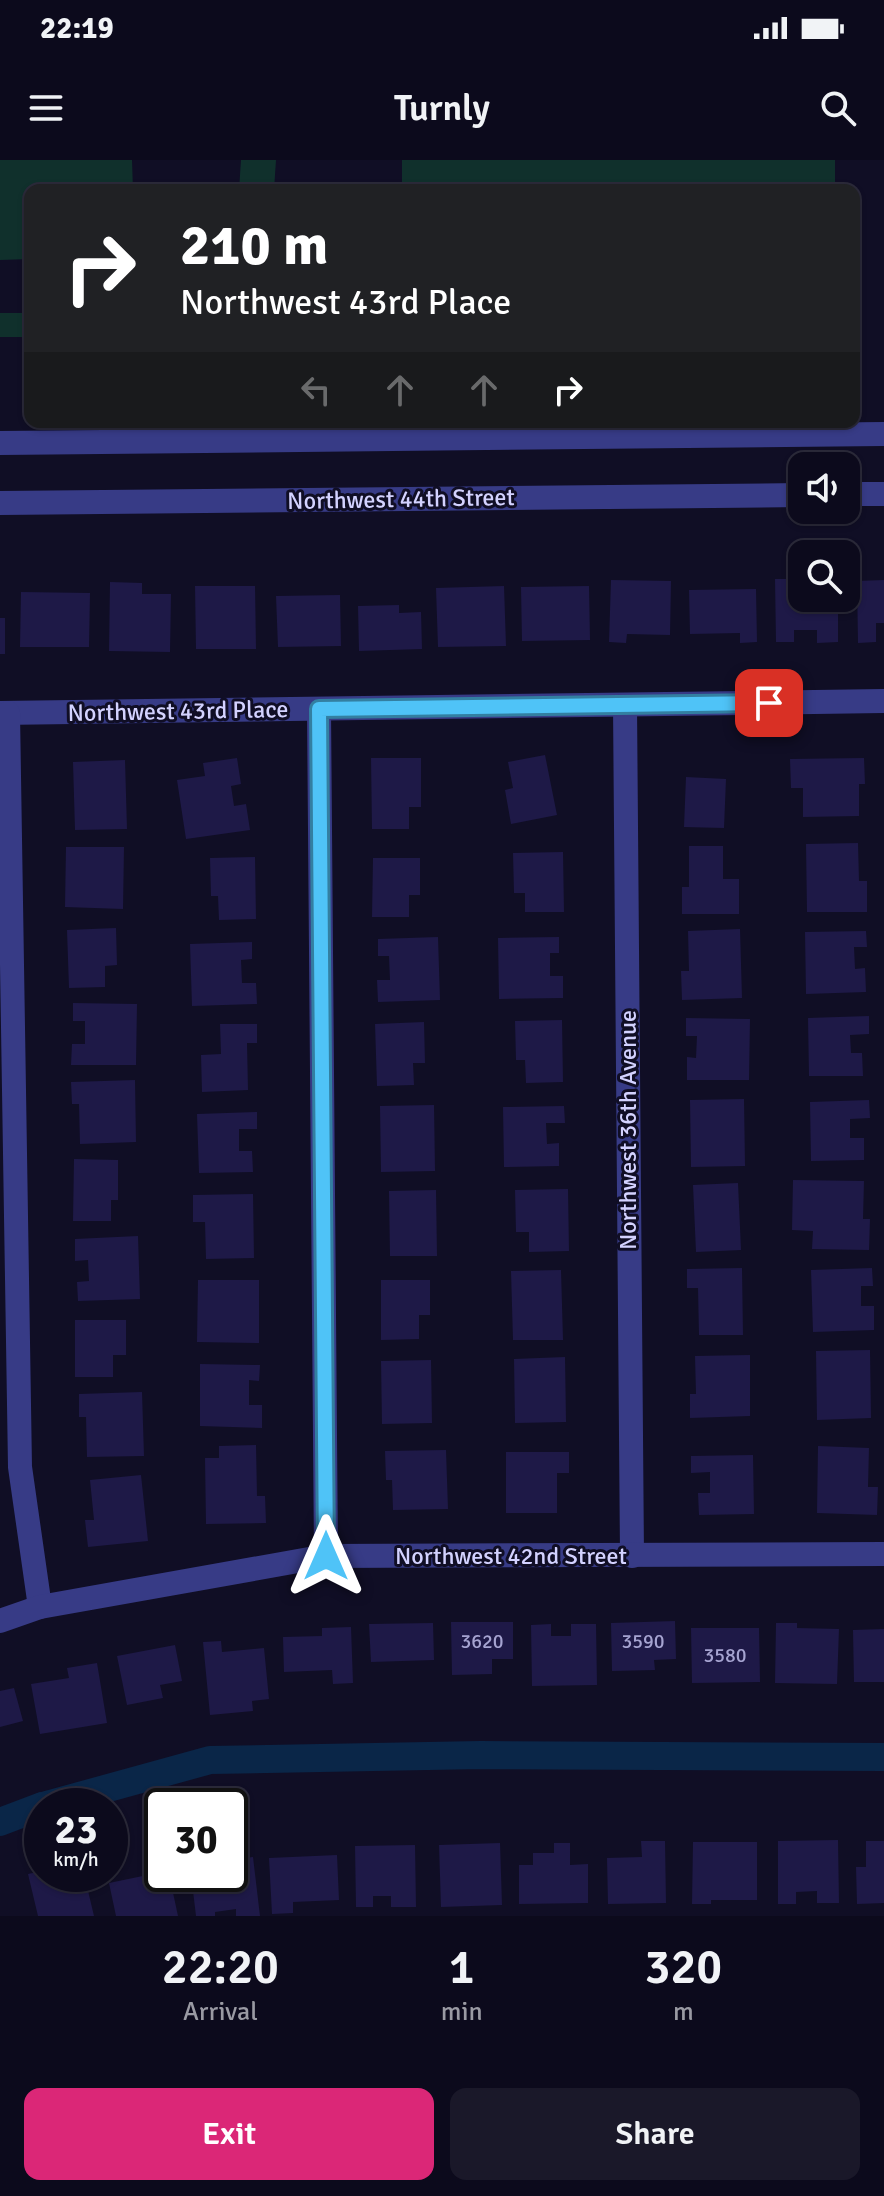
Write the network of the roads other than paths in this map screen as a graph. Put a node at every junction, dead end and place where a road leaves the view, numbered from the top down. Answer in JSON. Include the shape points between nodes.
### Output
{"nodes":[{"id":1,"x":884,"y":434,"type":"edge"},
{"id":2,"x":0,"y":443,"type":"edge"},
{"id":3,"x":860,"y":494,"type":"edge"},
{"id":4,"x":884,"y":494,"type":"edge"},
{"id":5,"x":788,"y":495,"type":"edge"},
{"id":6,"x":0,"y":503,"type":"edge"},
{"id":7,"x":884,"y":701,"type":"edge"},
{"id":8,"x":625,"y":705,"type":"junction"},
{"id":9,"x":319,"y":709,"type":"junction"},
{"id":10,"x":4,"y":713,"type":"edge"},
{"id":11,"x":884,"y":1554,"type":"edge"},
{"id":12,"x":326,"y":1556,"type":"junction"},
{"id":13,"x":632,"y":1556,"type":"junction"},
{"id":14,"x":40,"y":1607,"type":"junction"},
{"id":15,"x":0,"y":1621,"type":"edge"}],
"edges":[{"from":1,"to":2,"type":"street"},
{"from":3,"to":4,"type":"street"},
{"from":5,"to":6,"type":"street","name":"Northwest 44th Street"},
{"from":7,"to":8,"type":"street","name":"Northwest 43rd Place"},
{"from":8,"to":9,"type":"street","name":"Northwest 43rd Place"},
{"from":8,"to":13,"type":"street","name":"Northwest 36th Avenue"},
{"from":9,"to":10,"type":"street","name":"Northwest 43rd Place"},
{"from":9,"to":12,"type":"street"},
{"from":10,"to":14,"type":"street","via":[[20,1467]]},
{"from":11,"to":13,"type":"street","name":"Northwest 42nd Street"},
{"from":12,"to":13,"type":"street","name":"Northwest 42nd Street"},
{"from":12,"to":14,"type":"street","name":"Northwest 42nd Street"},
{"from":14,"to":15,"type":"street","name":"Northwest 42nd Street"}]}
